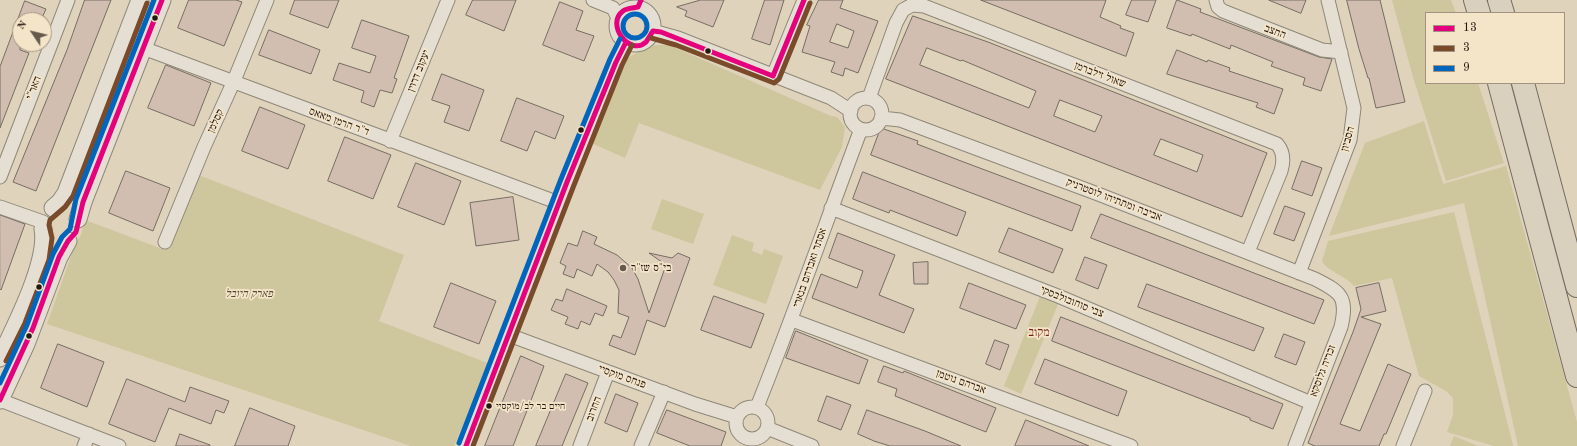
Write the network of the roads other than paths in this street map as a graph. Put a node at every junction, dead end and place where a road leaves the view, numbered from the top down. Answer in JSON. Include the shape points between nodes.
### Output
{"nodes":[{"id":1,"x":68,"y":0,"type":"edge"},
{"id":2,"x":140,"y":0,"type":"edge"},
{"id":3,"x":162,"y":0,"type":"edge"},
{"id":4,"x":267,"y":0,"type":"edge"},
{"id":5,"x":448,"y":0,"type":"edge"},
{"id":6,"x":593,"y":0,"type":"edge"},
{"id":7,"x":804,"y":0,"type":"edge"},
{"id":8,"x":1216,"y":0,"type":"edge"},
{"id":9,"x":1328,"y":0,"type":"edge"},
{"id":10,"x":1475,"y":0,"type":"edge"},
{"id":11,"x":1499,"y":0,"type":"edge"},
{"id":12,"x":640,"y":4,"type":"edge"},
{"id":13,"x":1479,"y":12,"type":"edge"},
{"id":14,"x":1503,"y":12,"type":"edge"},
{"id":15,"x":618,"y":18,"type":"junction"},
{"id":16,"x":129,"y":28,"type":"junction"},
{"id":17,"x":653,"y":31,"type":"junction"},
{"id":18,"x":626,"y":42,"type":"junction"},
{"id":19,"x":143,"y":48,"type":"junction"},
{"id":20,"x":1341,"y":52,"type":"junction"},
{"id":21,"x":773,"y":76,"type":"junction"},
{"id":22,"x":233,"y":84,"type":"junction"},
{"id":23,"x":1499,"y":84,"type":"edge"},
{"id":24,"x":1523,"y":84,"type":"edge"},
{"id":25,"x":869,"y":98,"type":"junction"},
{"id":26,"x":851,"y":110,"type":"junction"},
{"id":27,"x":881,"y":118,"type":"junction"},
{"id":28,"x":861,"y":129,"type":"junction"},
{"id":29,"x":390,"y":141,"type":"junction"},
{"id":30,"x":0,"y":177,"type":"edge"},
{"id":31,"x":559,"y":203,"type":"junction"},
{"id":32,"x":0,"y":207,"type":"edge"},
{"id":33,"x":53,"y":208,"type":"junction"},
{"id":34,"x":831,"y":208,"type":"junction"},
{"id":35,"x":78,"y":219,"type":"junction"},
{"id":36,"x":43,"y":225,"type":"junction"},
{"id":37,"x":68,"y":241,"type":"junction"},
{"id":38,"x":166,"y":242,"type":"dead end"},
{"id":39,"x":1248,"y":252,"type":"junction"},
{"id":40,"x":1299,"y":273,"type":"junction"},
{"id":41,"x":1577,"y":286,"type":"edge"},
{"id":42,"x":1340,"y":296,"type":"joint"},
{"id":43,"x":792,"y":320,"type":"junction"},
{"id":44,"x":509,"y":335,"type":"junction"},
{"id":45,"x":0,"y":358,"type":"edge"},
{"id":46,"x":608,"y":372,"type":"junction"},
{"id":47,"x":1577,"y":376,"type":"edge"},
{"id":48,"x":1425,"y":391,"type":"dead end"},
{"id":49,"x":664,"y":392,"type":"junction"},
{"id":50,"x":0,"y":400,"type":"edge"},
{"id":51,"x":1311,"y":402,"type":"junction"},
{"id":52,"x":756,"y":407,"type":"junction"},
{"id":53,"x":737,"y":417,"type":"junction"},
{"id":54,"x":767,"y":428,"type":"junction"},
{"id":55,"x":86,"y":440,"type":"edge"},
{"id":56,"x":744,"y":442,"type":"edge"},
{"id":57,"x":119,"y":446,"type":"edge"},
{"id":58,"x":466,"y":446,"type":"edge"},
{"id":59,"x":580,"y":446,"type":"edge"},
{"id":60,"x":641,"y":446,"type":"edge"},
{"id":61,"x":812,"y":446,"type":"edge"},
{"id":62,"x":1130,"y":446,"type":"edge"},
{"id":63,"x":1295,"y":446,"type":"edge"},
{"id":64,"x":1403,"y":446,"type":"edge"}],
"edges":[{"from":1,"to":30,"type":"street","name":"האר\"י"},
{"from":2,"to":16,"type":"street"},
{"from":3,"to":19,"type":"street"},
{"from":4,"to":22,"type":"street","name":"קסלמן"},
{"from":5,"to":29,"type":"street","name":"יעקוב דרוין"},
{"from":6,"to":15,"type":"street","via":[[613,8]]},
{"from":7,"to":21,"type":"street"},
{"from":8,"to":20,"type":"street","name":"החצב","via":[[1218,7],[1223,11],[1322,50]]},
{"from":9,"to":20,"type":"street","name":"הסביון"},
{"from":10,"to":13,"type":"highway"},
{"from":11,"to":14,"type":"highway"},
{"from":12,"to":15,"type":"street","via":[[626,9]]},
{"from":12,"to":17,"type":"street","via":[[652,19]]},
{"from":15,"to":18,"type":"street","via":[[618,34]]},
{"from":16,"to":19,"type":"street"},
{"from":16,"to":33,"type":"street","via":[[66,193]]},
{"from":17,"to":18,"type":"street","via":[[642,43]]},
{"from":17,"to":21,"type":"street","via":[[678,38]]},
{"from":18,"to":31,"type":"street"},
{"from":19,"to":22,"type":"street","name":"ד\"ר הרמן מאאס"},
{"from":19,"to":35,"type":"street"},
{"from":20,"to":40,"type":"street","name":"הסביון","via":[[1354,108],[1352,130]]},
{"from":21,"to":26,"type":"street","via":[[831,98]]},
{"from":22,"to":29,"type":"street","name":"ד\"ר הרמן מאאס"},
{"from":22,"to":38,"type":"street","name":"קסלמן","via":[[204,147]]},
{"from":23,"to":47,"type":"highway"},
{"from":24,"to":41,"type":"highway"},
{"from":25,"to":26,"type":"street","via":[[855,102]]},
{"from":25,"to":27,"type":"street","via":[[880,108]]},
{"from":25,"to":39,"type":"street","name":"שאול זילברמן","via":[[900,16],[907,7],[917,5],[1277,144],[1284,162]]},
{"from":26,"to":28,"type":"street","via":[[851,120]]},
{"from":27,"to":28,"type":"street","via":[[871,129]]},
{"from":27,"to":39,"type":"street","name":"אביבה ומתתיהו לוסטרניק","via":[[900,120]]},
{"from":28,"to":34,"type":"street","name":"אסתר ואברהם בנארי"},
{"from":29,"to":31,"type":"street","name":"ד\"ר הרמן מאאס"},
{"from":31,"to":44,"type":"street"},
{"from":32,"to":36,"type":"street"},
{"from":33,"to":35,"type":"street","via":[[68,208]]},
{"from":33,"to":36,"type":"street","via":[[48,211]]},
{"from":34,"to":43,"type":"street","name":"אסתר ואברהם בנארי"},
{"from":34,"to":51,"type":"street","name":"צבי סוחובולבסקי","via":[[1058,296]]},
{"from":35,"to":37,"type":"street","via":[[76,232]]},
{"from":36,"to":37,"type":"street","via":[[50,239]]},
{"from":36,"to":45,"type":"street","via":[[42,258]]},
{"from":37,"to":50,"type":"street","via":[[59,257],[33,328]]},
{"from":39,"to":40,"type":"street","name":"אביבה ומתתיהו לוסטרניק"},
{"from":40,"to":42,"type":"street","name":"אביבה ומתתיהו לוסטרניק","via":[[1324,283]]},
{"from":42,"to":51,"type":"street","name":"זכריה גלוסקא","via":[[1344,303],[1341,327]]},
{"from":43,"to":52,"type":"street","name":"אסתר ואברהם בנארי"},
{"from":43,"to":62,"type":"street","name":"אברהם נוטמן"},
{"from":44,"to":46,"type":"street","name":"פנחס מוקסיי"},
{"from":44,"to":58,"type":"street"},
{"from":46,"to":49,"type":"street","name":"פנחס מוקסיי"},
{"from":46,"to":59,"type":"street","name":"החרוב"},
{"from":48,"to":64,"type":"street"},
{"from":49,"to":53,"type":"street","name":"פנחס מוקסיי"},
{"from":49,"to":60,"type":"street"},
{"from":50,"to":55,"type":"street"},
{"from":51,"to":63,"type":"street","name":"זכריה גלוסקא"},
{"from":52,"to":53,"type":"street","via":[[748,406]]},
{"from":52,"to":54,"type":"street","via":[[766,414]]},
{"from":53,"to":56,"type":"street","via":[[737,429]]},
{"from":54,"to":56,"type":"street","via":[[762,435]]},
{"from":54,"to":61,"type":"street"},
{"from":55,"to":57,"type":"street"}]}
